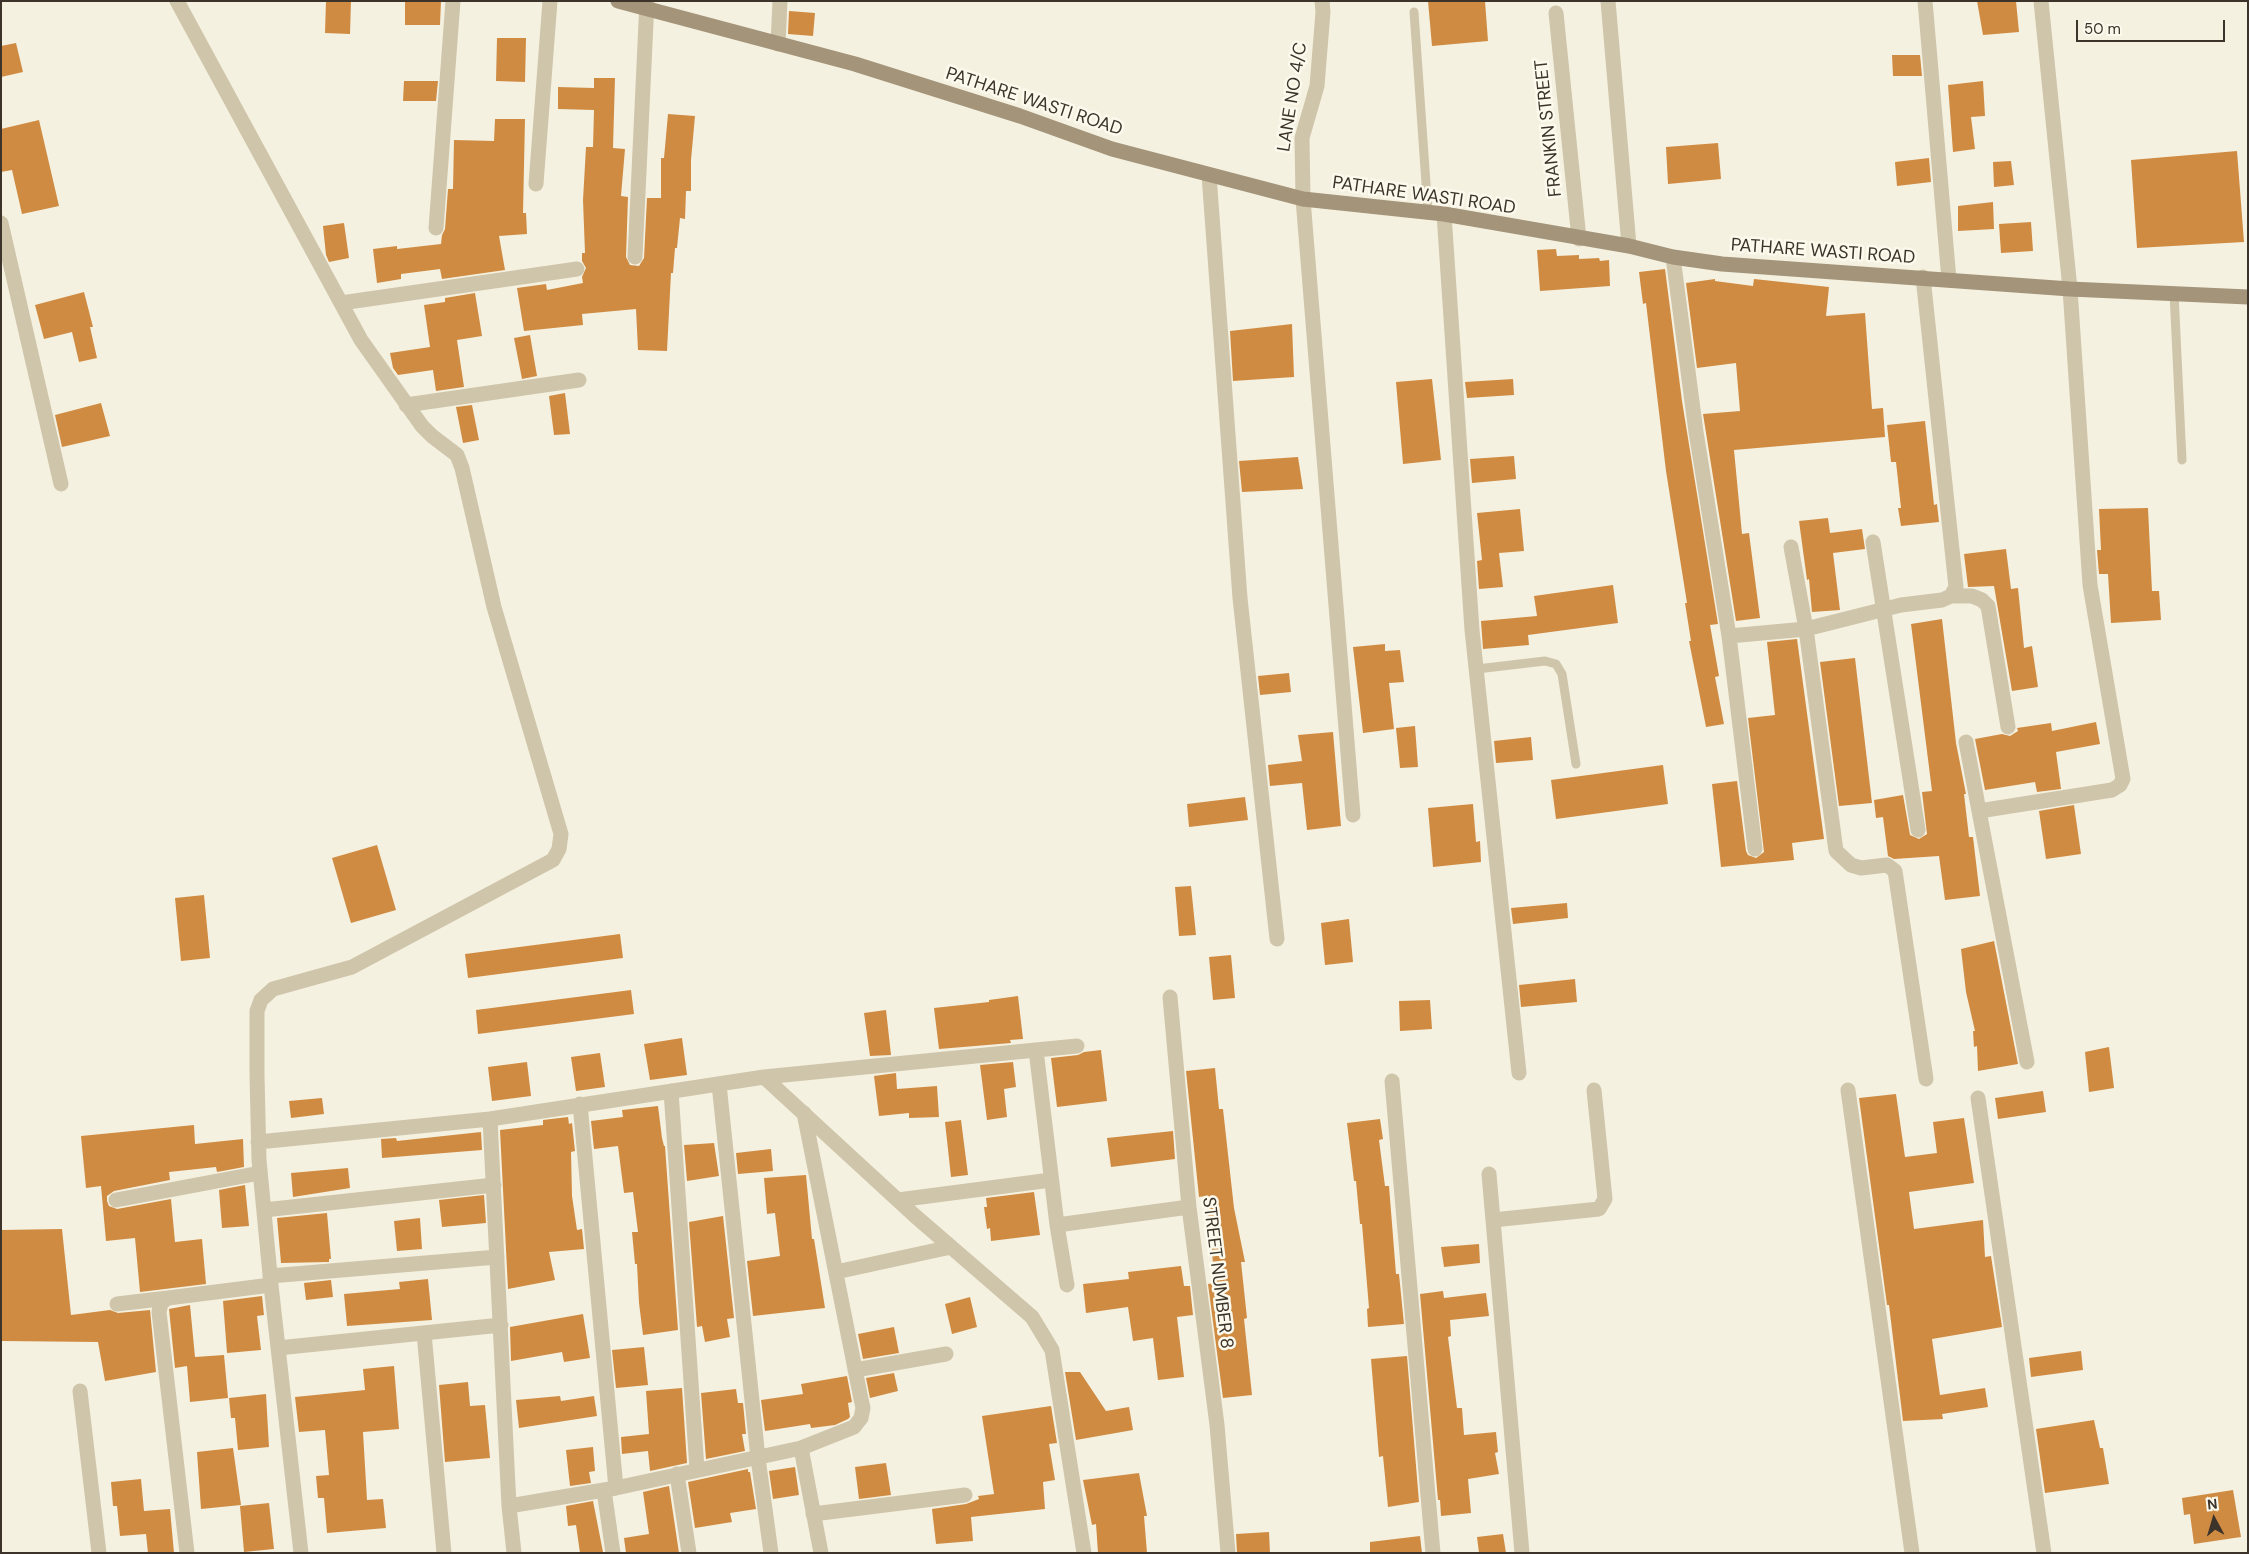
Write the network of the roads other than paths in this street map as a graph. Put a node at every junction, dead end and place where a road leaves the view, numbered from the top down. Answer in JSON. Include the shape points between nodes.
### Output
{"nodes":[{"id":1,"x":177,"y":1,"type":"edge"},
{"id":2,"x":453,"y":1,"type":"edge"},
{"id":3,"x":550,"y":1,"type":"edge"},
{"id":4,"x":618,"y":1,"type":"edge"},
{"id":5,"x":780,"y":1,"type":"edge"},
{"id":6,"x":1322,"y":1,"type":"edge"},
{"id":7,"x":1608,"y":1,"type":"edge"},
{"id":8,"x":1925,"y":1,"type":"edge"},
{"id":9,"x":2041,"y":1,"type":"edge"},
{"id":10,"x":647,"y":5,"type":"edge"},
{"id":11,"x":1414,"y":12,"type":"dead end"},
{"id":12,"x":1556,"y":13,"type":"dead end"},
{"id":13,"x":778,"y":44,"type":"junction"},
{"id":14,"x":1209,"y":175,"type":"junction"},
{"id":15,"x":536,"y":184,"type":"dead end"},
{"id":16,"x":1302,"y":198,"type":"junction"},
{"id":17,"x":1428,"y":212,"type":"junction"},
{"id":18,"x":1444,"y":214,"type":"junction"},
{"id":19,"x":1,"y":223,"type":"edge"},
{"id":20,"x":436,"y":228,"type":"dead end"},
{"id":21,"x":1579,"y":239,"type":"junction"},
{"id":22,"x":3,"y":241,"type":"edge"},
{"id":23,"x":1629,"y":246,"type":"junction"},
{"id":24,"x":635,"y":257,"type":"dead end"},
{"id":25,"x":1673,"y":258,"type":"junction"},
{"id":26,"x":577,"y":269,"type":"dead end"},
{"id":27,"x":1923,"y":278,"type":"junction"},
{"id":28,"x":1949,"y":280,"type":"junction"},
{"id":29,"x":2070,"y":289,"type":"junction"},
{"id":30,"x":2174,"y":294,"type":"junction"},
{"id":31,"x":2248,"y":297,"type":"edge"},
{"id":32,"x":342,"y":304,"type":"junction"},
{"id":33,"x":579,"y":380,"type":"dead end"},
{"id":34,"x":406,"y":404,"type":"junction"},
{"id":35,"x":2182,"y":460,"type":"dead end"},
{"id":36,"x":61,"y":484,"type":"dead end"},
{"id":37,"x":1873,"y":542,"type":"dead end"},
{"id":38,"x":1791,"y":547,"type":"dead end"},
{"id":39,"x":1951,"y":596,"type":"junction"},
{"id":40,"x":1884,"y":609,"type":"junction"},
{"id":41,"x":1806,"y":628,"type":"junction"},
{"id":42,"x":1729,"y":636,"type":"junction"},
{"id":43,"x":1477,"y":669,"type":"junction"},
{"id":44,"x":2008,"y":727,"type":"dead end"},
{"id":45,"x":1966,"y":742,"type":"dead end"},
{"id":46,"x":1576,"y":764,"type":"dead end"},
{"id":47,"x":1978,"y":811,"type":"junction"},
{"id":48,"x":1353,"y":815,"type":"dead end"},
{"id":49,"x":1918,"y":830,"type":"dead end"},
{"id":50,"x":1755,"y":849,"type":"dead end"},
{"id":51,"x":1277,"y":938,"type":"dead end"},
{"id":52,"x":1170,"y":997,"type":"dead end"},
{"id":53,"x":1077,"y":1046,"type":"dead end"},
{"id":54,"x":1036,"y":1050,"type":"junction"},
{"id":55,"x":2027,"y":1062,"type":"dead end"},
{"id":56,"x":1519,"y":1073,"type":"dead end"},
{"id":57,"x":764,"y":1077,"type":"junction"},
{"id":58,"x":1926,"y":1079,"type":"dead end"},
{"id":59,"x":1392,"y":1080,"type":"dead end"},
{"id":60,"x":719,"y":1084,"type":"junction"},
{"id":61,"x":1594,"y":1090,"type":"dead end"},
{"id":62,"x":1848,"y":1090,"type":"dead end"},
{"id":63,"x":671,"y":1091,"type":"junction"},
{"id":64,"x":1978,"y":1098,"type":"dead end"},
{"id":65,"x":580,"y":1104,"type":"junction"},
{"id":66,"x":804,"y":1113,"type":"junction"},
{"id":67,"x":490,"y":1119,"type":"junction"},
{"id":68,"x":258,"y":1142,"type":"junction"},
{"id":69,"x":260,"y":1174,"type":"junction"},
{"id":70,"x":1489,"y":1174,"type":"dead end"},
{"id":71,"x":1051,"y":1180,"type":"junction"},
{"id":72,"x":494,"y":1185,"type":"junction"},
{"id":73,"x":116,"y":1200,"type":"dead end"},
{"id":74,"x":898,"y":1200,"type":"junction"},
{"id":75,"x":1189,"y":1207,"type":"junction"},
{"id":76,"x":264,"y":1210,"type":"junction"},
{"id":77,"x":1494,"y":1220,"type":"junction"},
{"id":78,"x":1058,"y":1225,"type":"junction"},
{"id":79,"x":951,"y":1247,"type":"junction"},
{"id":80,"x":497,"y":1257,"type":"junction"},
{"id":81,"x":836,"y":1272,"type":"junction"},
{"id":82,"x":270,"y":1281,"type":"junction"},
{"id":83,"x":1066,"y":1284,"type":"dead end"},
{"id":84,"x":168,"y":1298,"type":"junction"},
{"id":85,"x":117,"y":1304,"type":"dead end"},
{"id":86,"x":501,"y":1326,"type":"junction"},
{"id":87,"x":424,"y":1332,"type":"junction"},
{"id":88,"x":278,"y":1348,"type":"junction"},
{"id":89,"x":946,"y":1354,"type":"dead end"},
{"id":90,"x":855,"y":1370,"type":"junction"},
{"id":91,"x":80,"y":1391,"type":"dead end"},
{"id":92,"x":800,"y":1448,"type":"junction"},
{"id":93,"x":758,"y":1458,"type":"junction"},
{"id":94,"x":697,"y":1469,"type":"junction"},
{"id":95,"x":677,"y":1474,"type":"junction"},
{"id":96,"x":610,"y":1489,"type":"junction"},
{"id":97,"x":965,"y":1495,"type":"dead end"},
{"id":98,"x":509,"y":1506,"type":"junction"},
{"id":99,"x":813,"y":1514,"type":"junction"},
{"id":100,"x":99,"y":1553,"type":"edge"},
{"id":101,"x":187,"y":1553,"type":"edge"},
{"id":102,"x":301,"y":1553,"type":"edge"},
{"id":103,"x":444,"y":1553,"type":"edge"},
{"id":104,"x":514,"y":1553,"type":"edge"},
{"id":105,"x":613,"y":1553,"type":"edge"},
{"id":106,"x":689,"y":1553,"type":"edge"},
{"id":107,"x":771,"y":1553,"type":"edge"},
{"id":108,"x":821,"y":1553,"type":"edge"},
{"id":109,"x":1084,"y":1553,"type":"edge"},
{"id":110,"x":1228,"y":1553,"type":"edge"},
{"id":111,"x":1433,"y":1553,"type":"edge"},
{"id":112,"x":1522,"y":1553,"type":"edge"},
{"id":113,"x":1912,"y":1553,"type":"edge"},
{"id":114,"x":2044,"y":1553,"type":"edge"}],
"edges":[{"from":1,"to":32,"type":"street"},
{"from":2,"to":20,"type":"street"},
{"from":3,"to":15,"type":"street"},
{"from":4,"to":10,"type":"street","name":"PATHARE WASTI ROAD"},
{"from":5,"to":13,"type":"street"},
{"from":6,"to":16,"type":"street","name":"LANE NO 4/C","via":[[1318,86],[1302,138]]},
{"from":7,"to":23,"type":"street"},
{"from":8,"to":28,"type":"street"},
{"from":9,"to":29,"type":"street"},
{"from":10,"to":13,"type":"street","name":"PATHARE WASTI ROAD"},
{"from":10,"to":24,"type":"street"},
{"from":11,"to":17,"type":"lane"},
{"from":12,"to":21,"type":"street","name":"FRANKIN STREET"},
{"from":13,"to":14,"type":"street","name":"PATHARE WASTI ROAD","via":[[855,64],[1112,149]]},
{"from":14,"to":16,"type":"street","name":"PATHARE WASTI ROAD"},
{"from":14,"to":51,"type":"street","via":[[1240,598]]},
{"from":16,"to":17,"type":"street","name":"PATHARE WASTI ROAD"},
{"from":16,"to":48,"type":"street","name":"LANE NO 4/C"},
{"from":17,"to":18,"type":"street","name":"PATHARE WASTI ROAD"},
{"from":18,"to":21,"type":"street","name":"PATHARE WASTI ROAD"},
{"from":18,"to":43,"type":"street"},
{"from":19,"to":22,"type":"street"},
{"from":21,"to":23,"type":"street","name":"PATHARE WASTI ROAD"},
{"from":22,"to":36,"type":"street"},
{"from":23,"to":25,"type":"street","name":"PATHARE WASTI ROAD"},
{"from":25,"to":27,"type":"street","name":"PATHARE WASTI ROAD"},
{"from":25,"to":42,"type":"street","via":[[1696,432]]},
{"from":26,"to":32,"type":"street"},
{"from":27,"to":28,"type":"street","name":"PATHARE WASTI ROAD"},
{"from":27,"to":39,"type":"street","via":[[1956,577],[1956,587]]},
{"from":28,"to":29,"type":"street","name":"PATHARE WASTI ROAD"},
{"from":29,"to":30,"type":"street","name":"PATHARE WASTI ROAD"},
{"from":29,"to":47,"type":"street","via":[[2090,586],[2123,779],[2112,790]]},
{"from":30,"to":31,"type":"street","name":"PATHARE WASTI ROAD"},
{"from":30,"to":35,"type":"lane"},
{"from":32,"to":34,"type":"street","via":[[361,340]]},
{"from":33,"to":34,"type":"street"},
{"from":34,"to":68,"type":"street","via":[[432,436],[457,456],[462,468],[494,607],[561,834],[559,849],[553,860],[376,955],[352,967],[273,989],[261,1000],[257,1011]]},
{"from":37,"to":40,"type":"street"},
{"from":38,"to":41,"type":"street"},
{"from":39,"to":40,"type":"street"},
{"from":39,"to":44,"type":"street","via":[[1972,596],[1988,606]]},
{"from":40,"to":41,"type":"street"},
{"from":40,"to":49,"type":"street"},
{"from":41,"to":42,"type":"street"},
{"from":41,"to":58,"type":"street","via":[[1836,851],[1851,865],[1861,868],[1887,865],[1895,871]]},
{"from":42,"to":50,"type":"street"},
{"from":43,"to":46,"type":"lane","via":[[1545,661],[1556,664],[1562,674]]},
{"from":43,"to":56,"type":"street"},
{"from":45,"to":47,"type":"street"},
{"from":47,"to":55,"type":"street"},
{"from":52,"to":75,"type":"street","name":"STREET NUMBER 8"},
{"from":53,"to":54,"type":"street"},
{"from":54,"to":57,"type":"street"},
{"from":54,"to":71,"type":"street"},
{"from":57,"to":60,"type":"street"},
{"from":57,"to":66,"type":"street"},
{"from":59,"to":111,"type":"street"},
{"from":60,"to":63,"type":"street"},
{"from":60,"to":93,"type":"street"},
{"from":61,"to":77,"type":"street","via":[[1605,1200],[1599,1209]]},
{"from":62,"to":113,"type":"street"},
{"from":63,"to":65,"type":"street"},
{"from":63,"to":94,"type":"street"},
{"from":64,"to":114,"type":"street"},
{"from":65,"to":67,"type":"street"},
{"from":65,"to":96,"type":"street"},
{"from":66,"to":74,"type":"street"},
{"from":66,"to":81,"type":"street"},
{"from":67,"to":68,"type":"street"},
{"from":67,"to":72,"type":"street"},
{"from":68,"to":69,"type":"street"},
{"from":69,"to":73,"type":"street"},
{"from":69,"to":76,"type":"street"},
{"from":70,"to":77,"type":"street"},
{"from":71,"to":74,"type":"street"},
{"from":71,"to":78,"type":"street"},
{"from":72,"to":76,"type":"street"},
{"from":72,"to":80,"type":"street"},
{"from":74,"to":79,"type":"street"},
{"from":75,"to":78,"type":"street"},
{"from":75,"to":110,"type":"street","name":"STREET NUMBER 8","via":[[1217,1425]]},
{"from":76,"to":82,"type":"street"},
{"from":77,"to":112,"type":"street"},
{"from":78,"to":83,"type":"street"},
{"from":79,"to":81,"type":"street"},
{"from":79,"to":109,"type":"street","via":[[1032,1317],[1052,1350]]},
{"from":80,"to":82,"type":"street"},
{"from":80,"to":86,"type":"street"},
{"from":81,"to":90,"type":"street"},
{"from":82,"to":84,"type":"street"},
{"from":82,"to":88,"type":"street"},
{"from":84,"to":85,"type":"street"},
{"from":84,"to":101,"type":"street","via":[[161,1303],[159,1312]]},
{"from":86,"to":87,"type":"street"},
{"from":86,"to":98,"type":"street"},
{"from":87,"to":88,"type":"street"},
{"from":87,"to":103,"type":"street"},
{"from":88,"to":102,"type":"street"},
{"from":89,"to":90,"type":"street"},
{"from":90,"to":92,"type":"street","via":[[861,1418],[854,1427]]},
{"from":91,"to":100,"type":"street"},
{"from":92,"to":93,"type":"street"},
{"from":92,"to":99,"type":"street"},
{"from":93,"to":94,"type":"street"},
{"from":93,"to":107,"type":"street"},
{"from":94,"to":95,"type":"street"},
{"from":95,"to":96,"type":"street"},
{"from":95,"to":106,"type":"street"},
{"from":96,"to":98,"type":"street"},
{"from":96,"to":105,"type":"street"},
{"from":97,"to":99,"type":"street"},
{"from":98,"to":104,"type":"street"},
{"from":99,"to":108,"type":"street"}]}
